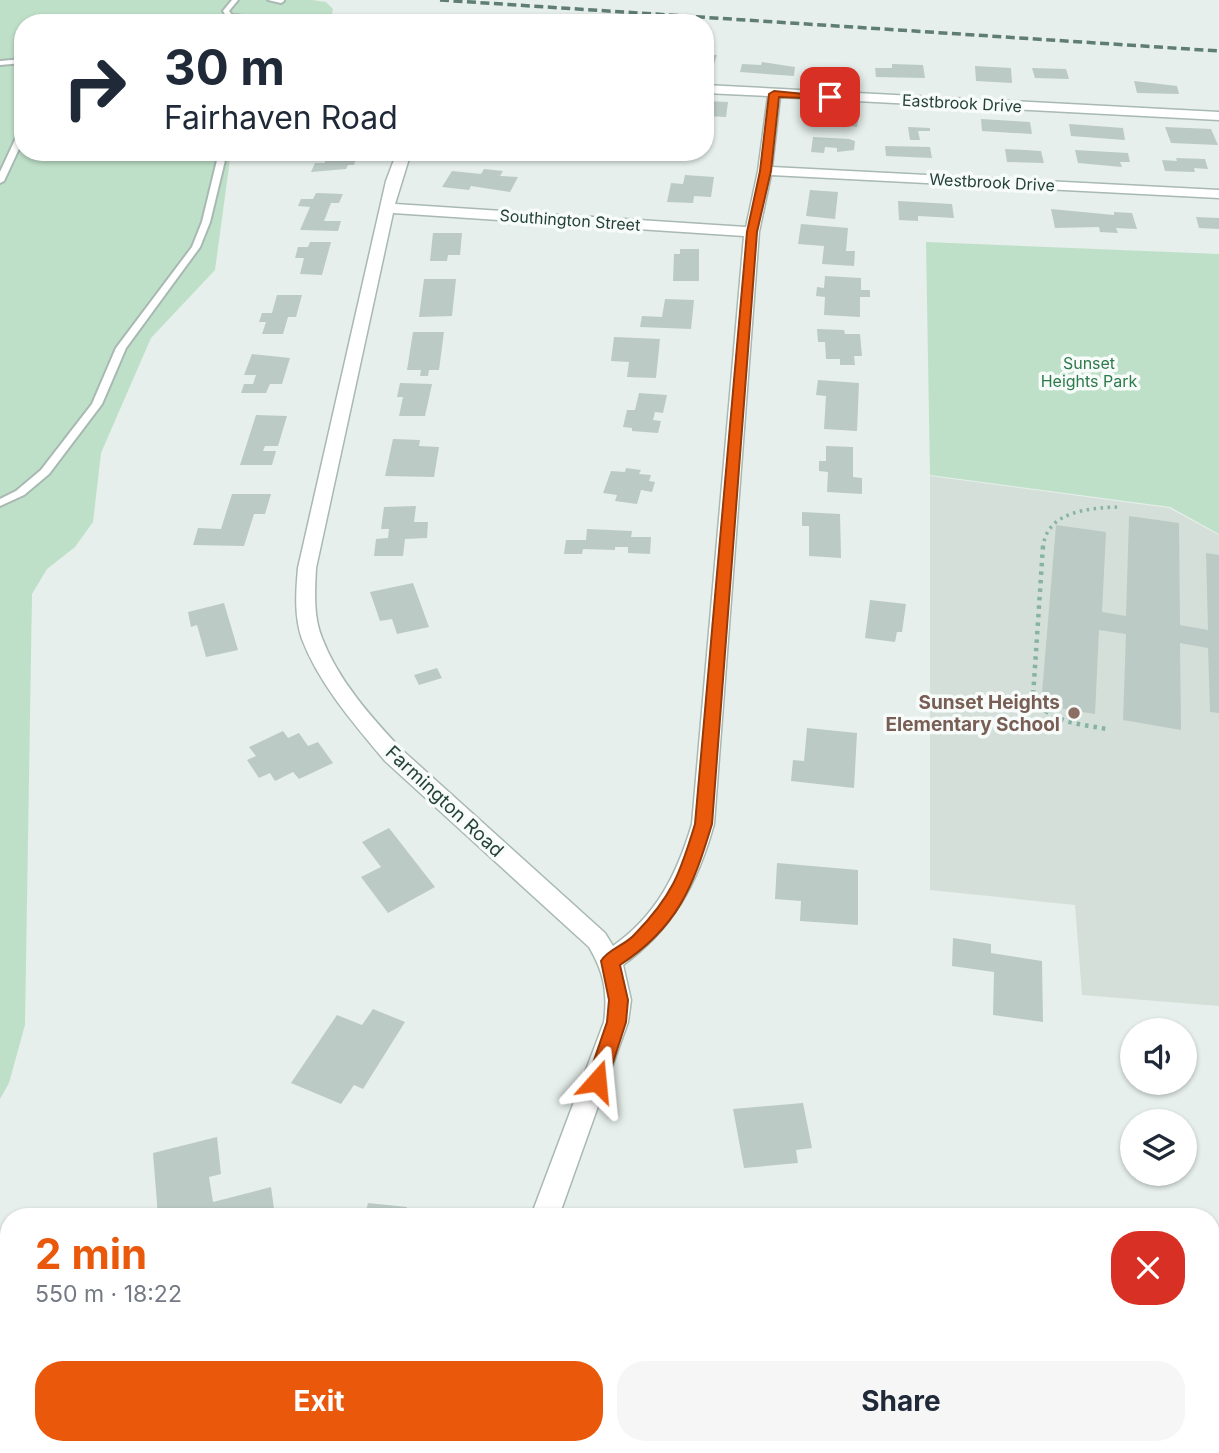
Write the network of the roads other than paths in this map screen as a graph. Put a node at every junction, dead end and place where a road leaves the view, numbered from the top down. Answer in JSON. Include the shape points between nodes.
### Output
{"nodes":[{"id":1,"x":235,"y":0,"type":"edge"},
{"id":2,"x":271,"y":0,"type":"edge"},
{"id":3,"x":281,"y":1,"type":"edge"},
{"id":4,"x":228,"y":14,"type":"edge"},
{"id":5,"x":714,"y":90,"type":"edge"},
{"id":6,"x":774,"y":94,"type":"junction"},
{"id":7,"x":1219,"y":116,"type":"edge"},
{"id":8,"x":14,"y":151,"type":"edge"},
{"id":9,"x":221,"y":161,"type":"edge"},
{"id":10,"x":401,"y":161,"type":"edge"},
{"id":11,"x":765,"y":171,"type":"junction"},
{"id":12,"x":0,"y":181,"type":"edge"},
{"id":13,"x":1219,"y":194,"type":"edge"},
{"id":14,"x":387,"y":208,"type":"junction"},
{"id":15,"x":752,"y":232,"type":"junction"},
{"id":16,"x":0,"y":503,"type":"edge"},
{"id":17,"x":610,"y":961,"type":"junction"},
{"id":18,"x":548,"y":1208,"type":"edge"}],
"edges":[{"from":1,"to":4,"type":"lane"},
{"from":2,"to":3,"type":"lane"},
{"from":5,"to":6,"type":"street","name":"Eastbrook Drive"},
{"from":6,"to":7,"type":"street","name":"Eastbrook Drive"},
{"from":6,"to":11,"type":"street"},
{"from":8,"to":12,"type":"lane"},
{"from":9,"to":16,"type":"lane","via":[[196,247],[121,348],[97,404],[45,472]]},
{"from":10,"to":14,"type":"street","name":"Farmington Road"},
{"from":11,"to":13,"type":"street","name":"Westbrook Drive"},
{"from":11,"to":15,"type":"street"},
{"from":14,"to":15,"type":"street","name":"Southington Street"},
{"from":14,"to":17,"type":"street","name":"Farmington Road","via":[[307,568],[305,602],[311,637],[335,681],[393,755],[581,923]]},
{"from":15,"to":17,"type":"street","via":[[703,824],[687,878],[673,902],[640,942]]},
{"from":17,"to":18,"type":"street","name":"Farmington Road","via":[[619,1000],[616,1022]]}]}
